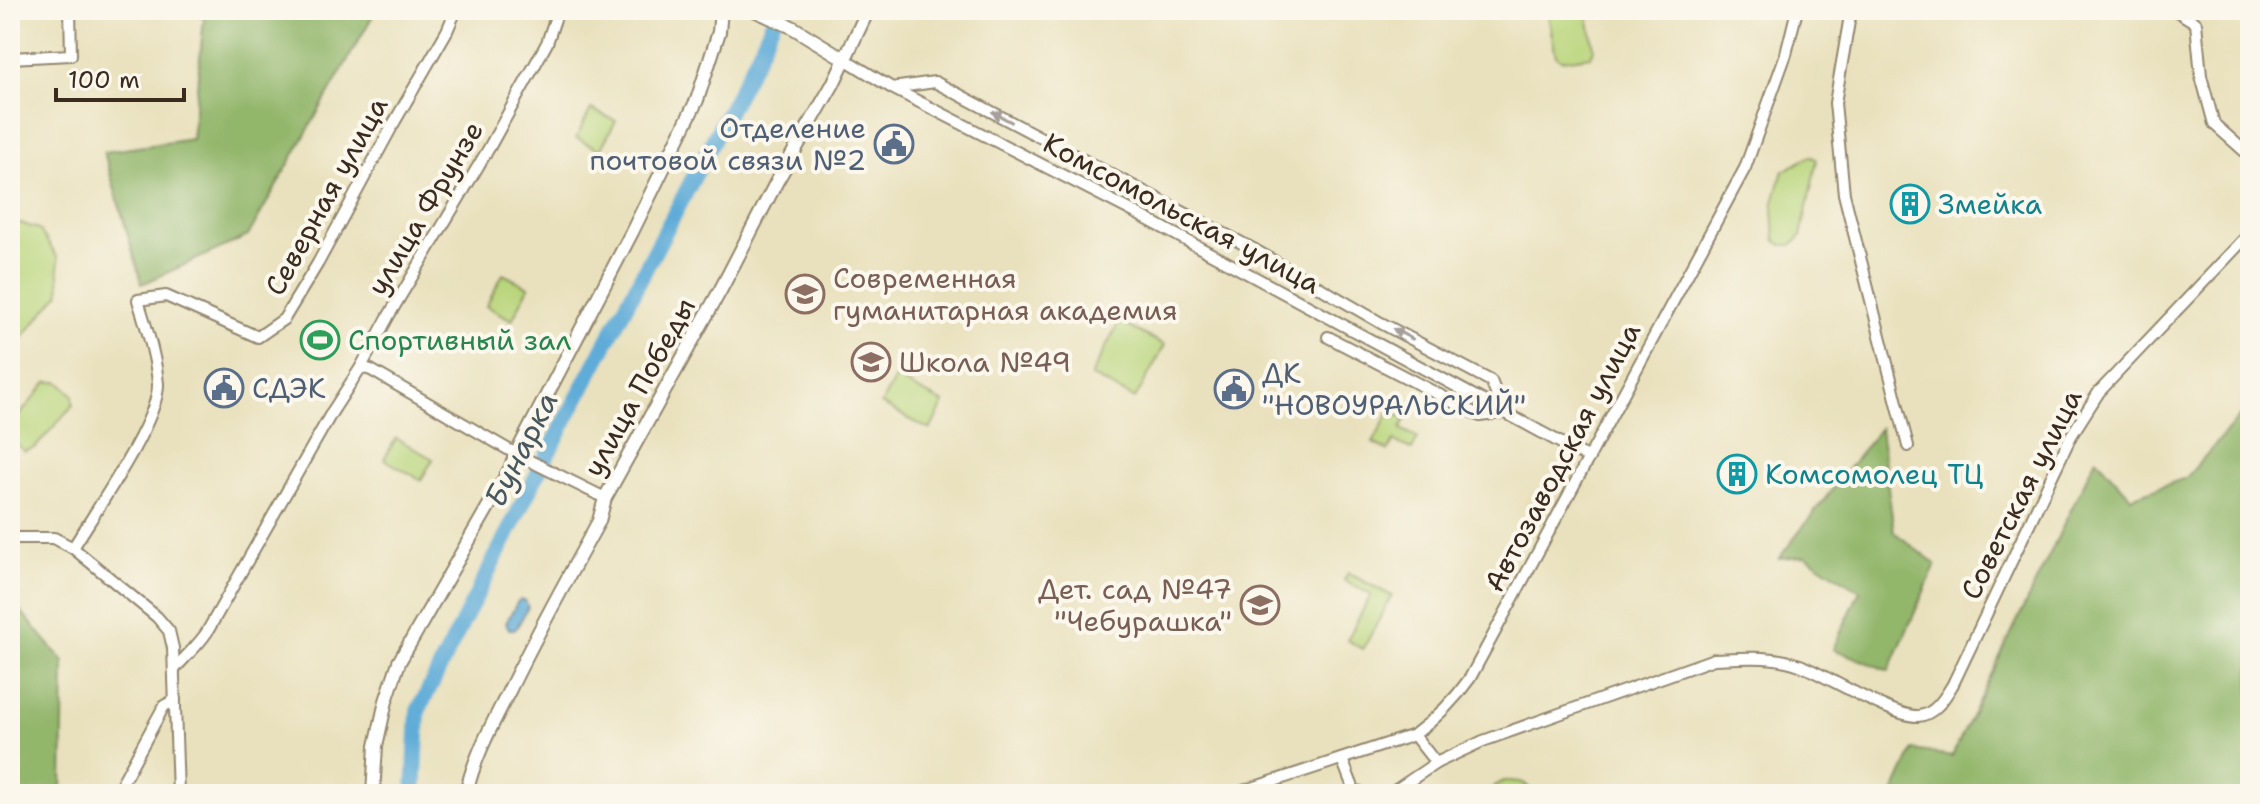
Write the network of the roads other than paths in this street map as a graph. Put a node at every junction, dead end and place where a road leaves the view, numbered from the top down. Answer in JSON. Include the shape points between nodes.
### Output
{"nodes":[{"id":1,"x":70,"y":10,"type":"edge"},
{"id":2,"x":456,"y":10,"type":"edge"},
{"id":3,"x":558,"y":10,"type":"edge"},
{"id":4,"x":721,"y":10,"type":"edge"},
{"id":5,"x":868,"y":10,"type":"edge"},
{"id":6,"x":1797,"y":10,"type":"edge"},
{"id":7,"x":1851,"y":10,"type":"edge"},
{"id":8,"x":1971,"y":10,"type":"edge"},
{"id":9,"x":2033,"y":10,"type":"edge"},
{"id":10,"x":2175,"y":10,"type":"edge"},
{"id":11,"x":757,"y":11,"type":"edge"},
{"id":12,"x":10,"y":58,"type":"edge"},
{"id":13,"x":843,"y":58,"type":"junction"},
{"id":14,"x":892,"y":88,"type":"junction"},
{"id":15,"x":2250,"y":156,"type":"edge"},
{"id":16,"x":2250,"y":233,"type":"edge"},
{"id":17,"x":1328,"y":337,"type":"dead end"},
{"id":18,"x":361,"y":367,"type":"junction"},
{"id":19,"x":1504,"y":413,"type":"junction"},
{"id":20,"x":1908,"y":446,"type":"dead end"},
{"id":21,"x":516,"y":454,"type":"junction"},
{"id":22,"x":1589,"y":458,"type":"junction"},
{"id":23,"x":605,"y":498,"type":"junction"},
{"id":24,"x":10,"y":538,"type":"edge"},
{"id":25,"x":73,"y":548,"type":"junction"},
{"id":26,"x":173,"y":648,"type":"junction"},
{"id":27,"x":186,"y":655,"type":"junction"},
{"id":28,"x":174,"y":670,"type":"junction"},
{"id":29,"x":175,"y":700,"type":"junction"},
{"id":30,"x":1414,"y":735,"type":"junction"},
{"id":31,"x":1342,"y":759,"type":"junction"},
{"id":32,"x":1436,"y":763,"type":"junction"},
{"id":33,"x":1355,"y":792,"type":"edge"},
{"id":34,"x":116,"y":794,"type":"edge"},
{"id":35,"x":178,"y":794,"type":"edge"},
{"id":36,"x":373,"y":794,"type":"edge"},
{"id":37,"x":466,"y":794,"type":"edge"},
{"id":38,"x":1234,"y":794,"type":"edge"},
{"id":39,"x":1366,"y":794,"type":"edge"},
{"id":40,"x":1390,"y":794,"type":"edge"}],
"edges":[{"from":1,"to":12,"type":"street","via":[[71,55]]},
{"from":2,"to":25,"type":"street","name":"Северная улица","via":[[284,319],[258,337],[166,296],[138,300],[158,385],[154,408]]},
{"from":3,"to":18,"type":"street","name":"улица Фрунзе","via":[[540,56]]},
{"from":4,"to":21,"type":"main road","via":[[697,100]]},
{"from":5,"to":13,"type":"main road","name":"улица Победы"},
{"from":6,"to":22,"type":"street","name":"Автозаводская улица","via":[[1745,168]]},
{"from":7,"to":20,"type":"street","via":[[1835,103],[1839,162]]},
{"from":8,"to":9,"type":"street"},
{"from":10,"to":15,"type":"street","via":[[2196,23],[2201,76],[2214,124]]},
{"from":11,"to":13,"type":"main road","name":"Комсомольская улица"},
{"from":13,"to":14,"type":"street","name":"Комсомольская улица"},
{"from":13,"to":23,"type":"main road","name":"улица Победы"},
{"from":14,"to":19,"type":"street","name":"Комсомольская улица"},
{"from":19,"to":14,"type":"street","one_way":true,"via":[[1491,381],[1255,250],[935,82]]},
{"from":16,"to":32,"type":"street","name":"Советская улица","via":[[2099,392],[2071,436],[1953,684],[1929,712],[1919,716],[1897,711],[1789,662],[1714,659],[1483,741]]},
{"from":17,"to":19,"type":"street","via":[[1480,416]]},
{"from":18,"to":21,"type":"street"},
{"from":18,"to":27,"type":"street","name":"улица Фрунзе","via":[[207,632]]},
{"from":19,"to":22,"type":"street","name":"Комсомольская улица"},
{"from":21,"to":23,"type":"street"},
{"from":21,"to":36,"type":"main road","via":[[399,662],[376,746]]},
{"from":22,"to":30,"type":"street","name":"Автозаводская улица","via":[[1470,678],[1456,698]]},
{"from":23,"to":37,"type":"main road","name":"улица Победы","via":[[599,521],[484,741]]},
{"from":24,"to":25,"type":"street","via":[[54,538]]},
{"from":25,"to":26,"type":"street","via":[[157,617],[169,631]]},
{"from":26,"to":27,"type":"street"},
{"from":26,"to":28,"type":"street"},
{"from":27,"to":28,"type":"street","name":"улица Фрунзе"},
{"from":28,"to":29,"type":"street"},
{"from":29,"to":34,"type":"street","via":[[164,706]]},
{"from":29,"to":35,"type":"street"},
{"from":30,"to":31,"type":"street","name":"Автозаводская улица"},
{"from":30,"to":32,"type":"street"},
{"from":31,"to":33,"type":"street"},
{"from":31,"to":38,"type":"street","name":"Автозаводская улица"},
{"from":32,"to":40,"type":"street"},
{"from":33,"to":39,"type":"street"}]}
